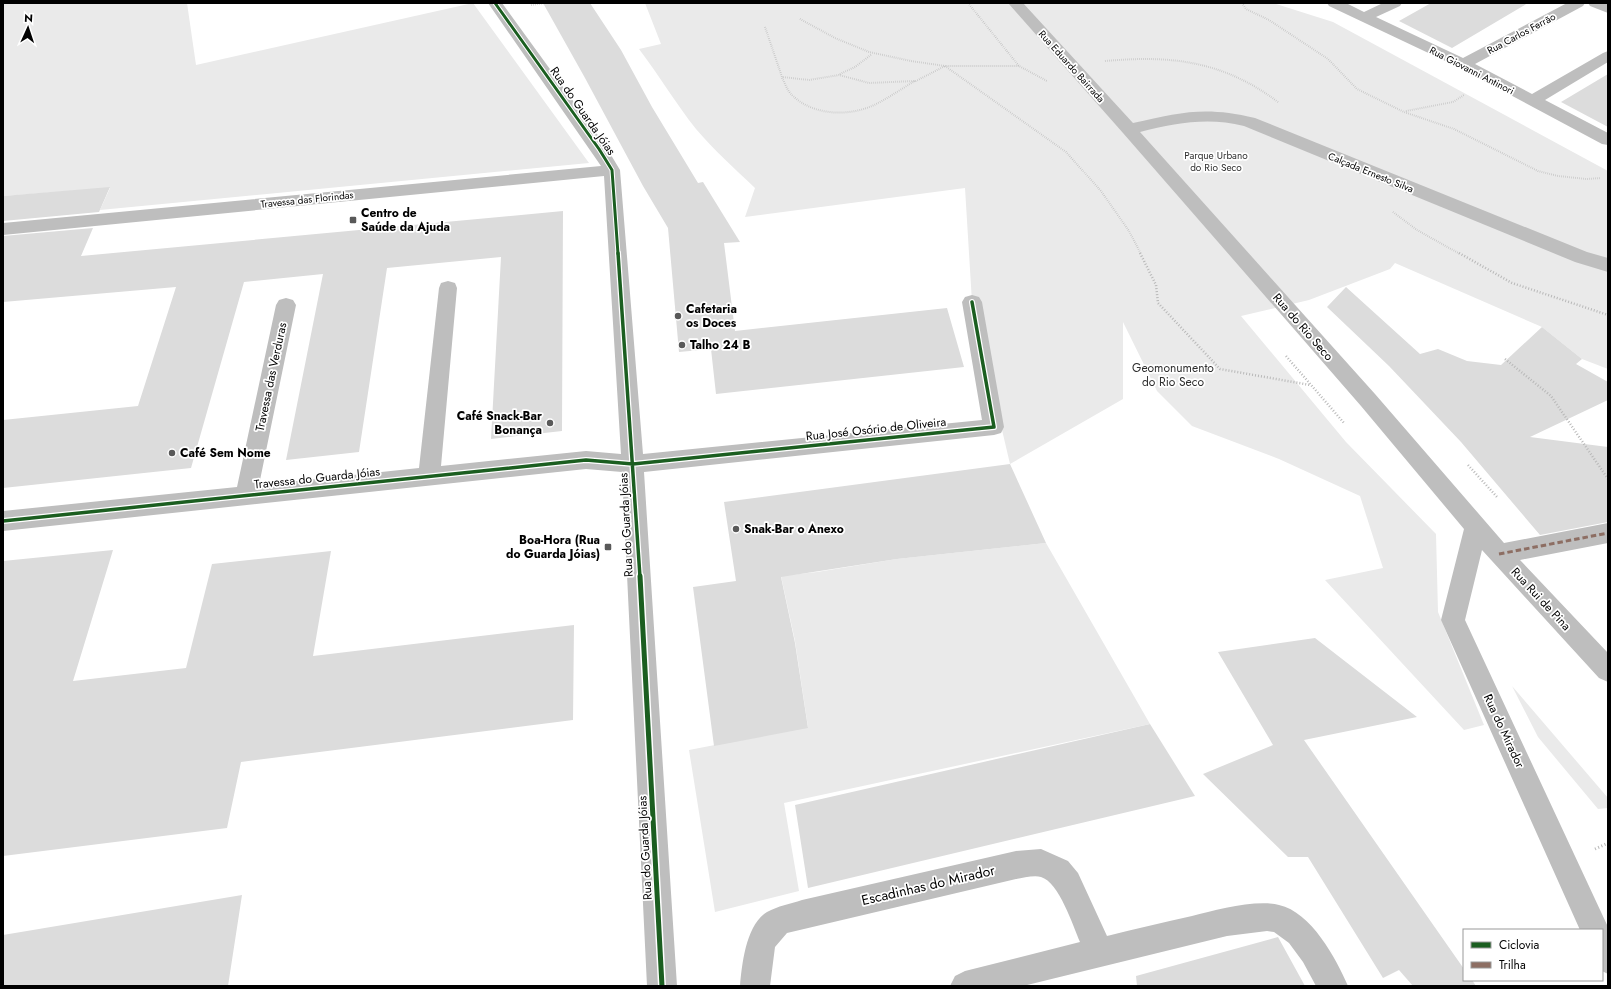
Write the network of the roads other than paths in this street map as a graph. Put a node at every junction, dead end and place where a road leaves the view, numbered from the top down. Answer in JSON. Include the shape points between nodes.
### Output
{"nodes":[{"id":1,"x":495,"y":3,"type":"edge"},
{"id":2,"x":1015,"y":3,"type":"edge"},
{"id":3,"x":1334,"y":3,"type":"edge"},
{"id":4,"x":1395,"y":3,"type":"edge"},
{"id":5,"x":1578,"y":3,"type":"edge"},
{"id":6,"x":1595,"y":3,"type":"edge"},
{"id":7,"x":1608,"y":9,"type":"edge"},
{"id":8,"x":1365,"y":17,"type":"junction"},
{"id":9,"x":1608,"y":56,"type":"edge"},
{"id":10,"x":1463,"y":64,"type":"junction"},
{"id":11,"x":1532,"y":101,"type":"junction"},
{"id":12,"x":1129,"y":129,"type":"junction"},
{"id":13,"x":1608,"y":140,"type":"edge"},
{"id":14,"x":612,"y":170,"type":"junction"},
{"id":15,"x":3,"y":229,"type":"edge"},
{"id":16,"x":1608,"y":265,"type":"edge"},
{"id":17,"x":448,"y":288,"type":"dead end"},
{"id":18,"x":972,"y":302,"type":"dead end"},
{"id":19,"x":286,"y":305,"type":"dead end"},
{"id":20,"x":633,"y":464,"type":"junction"},
{"id":21,"x":429,"y":476,"type":"junction"},
{"id":22,"x":246,"y":495,"type":"junction"},
{"id":23,"x":3,"y":521,"type":"edge"},
{"id":24,"x":1476,"y":527,"type":"junction"},
{"id":25,"x":1608,"y":533,"type":"edge"},
{"id":26,"x":1499,"y":554,"type":"junction"},
{"id":27,"x":1608,"y":670,"type":"edge"},
{"id":28,"x":1595,"y":929,"type":"edge"},
{"id":29,"x":1603,"y":948,"type":"edge"},
{"id":30,"x":1098,"y":952,"type":"junction"},
{"id":31,"x":1608,"y":959,"type":"edge"},
{"id":32,"x":662,"y":986,"type":"edge"},
{"id":33,"x":754,"y":986,"type":"edge"},
{"id":34,"x":965,"y":986,"type":"edge"},
{"id":35,"x":1333,"y":986,"type":"edge"}],
"edges":[{"from":1,"to":14,"type":"street","name":"Rua do Guarda Jóias"},
{"from":2,"to":12,"type":"street","name":"Rua Eduardo Bairrada"},
{"from":3,"to":8,"type":"street","name":"Rua Giovanni Antinori"},
{"from":4,"to":8,"type":"street"},
{"from":5,"to":10,"type":"street","name":"Rua Carlos Ferrão"},
{"from":6,"to":7,"type":"street"},
{"from":8,"to":10,"type":"street","name":"Rua Giovanni Antinori"},
{"from":9,"to":11,"type":"street"},
{"from":10,"to":11,"type":"street","name":"Rua Giovanni Antinori"},
{"from":11,"to":13,"type":"street","name":"Rua Giovanni Antinori"},
{"from":12,"to":16,"type":"street","name":"Calçada Ernesto Silva","via":[[1201,114],[1235,118],[1580,257]]},
{"from":12,"to":24,"type":"street","name":"Rua do Rio Seco","via":[[1368,400]]},
{"from":14,"to":15,"type":"street","name":"Travessa das Florindas"},
{"from":14,"to":20,"type":"street","name":"Rua do Guarda Jóias"},
{"from":17,"to":21,"type":"street"},
{"from":18,"to":20,"type":"street","name":"Rua José Osório de Oliveira","via":[[994,427]]},
{"from":19,"to":22,"type":"street","name":"Travessa das Verduras"},
{"from":20,"to":21,"type":"street","name":"Travessa do Guarda Jóias","via":[[586,460]]},
{"from":20,"to":32,"type":"street","name":"Rua do Guarda Jóias"},
{"from":21,"to":22,"type":"street","name":"Travessa do Guarda Jóias"},
{"from":22,"to":23,"type":"street","name":"Travessa do Guarda Jóias"},
{"from":24,"to":26,"type":"street","name":"Rua Rui de Pina"},
{"from":24,"to":28,"type":"street","name":"Rua do Mirador","via":[[1453,620]]},
{"from":25,"to":26,"type":"street"},
{"from":26,"to":27,"type":"street","name":"Rua Rui de Pina"},
{"from":29,"to":31,"type":"street"},
{"from":30,"to":33,"type":"street","name":"Escadinhas do Mirador","via":[[1068,883],[1058,870],[1041,863],[1016,865],[802,914],[776,923],[763,940]]},
{"from":30,"to":34,"type":"street"},
{"from":30,"to":35,"type":"street","via":[[1227,922],[1267,917],[1280,919],[1299,933]]}]}
